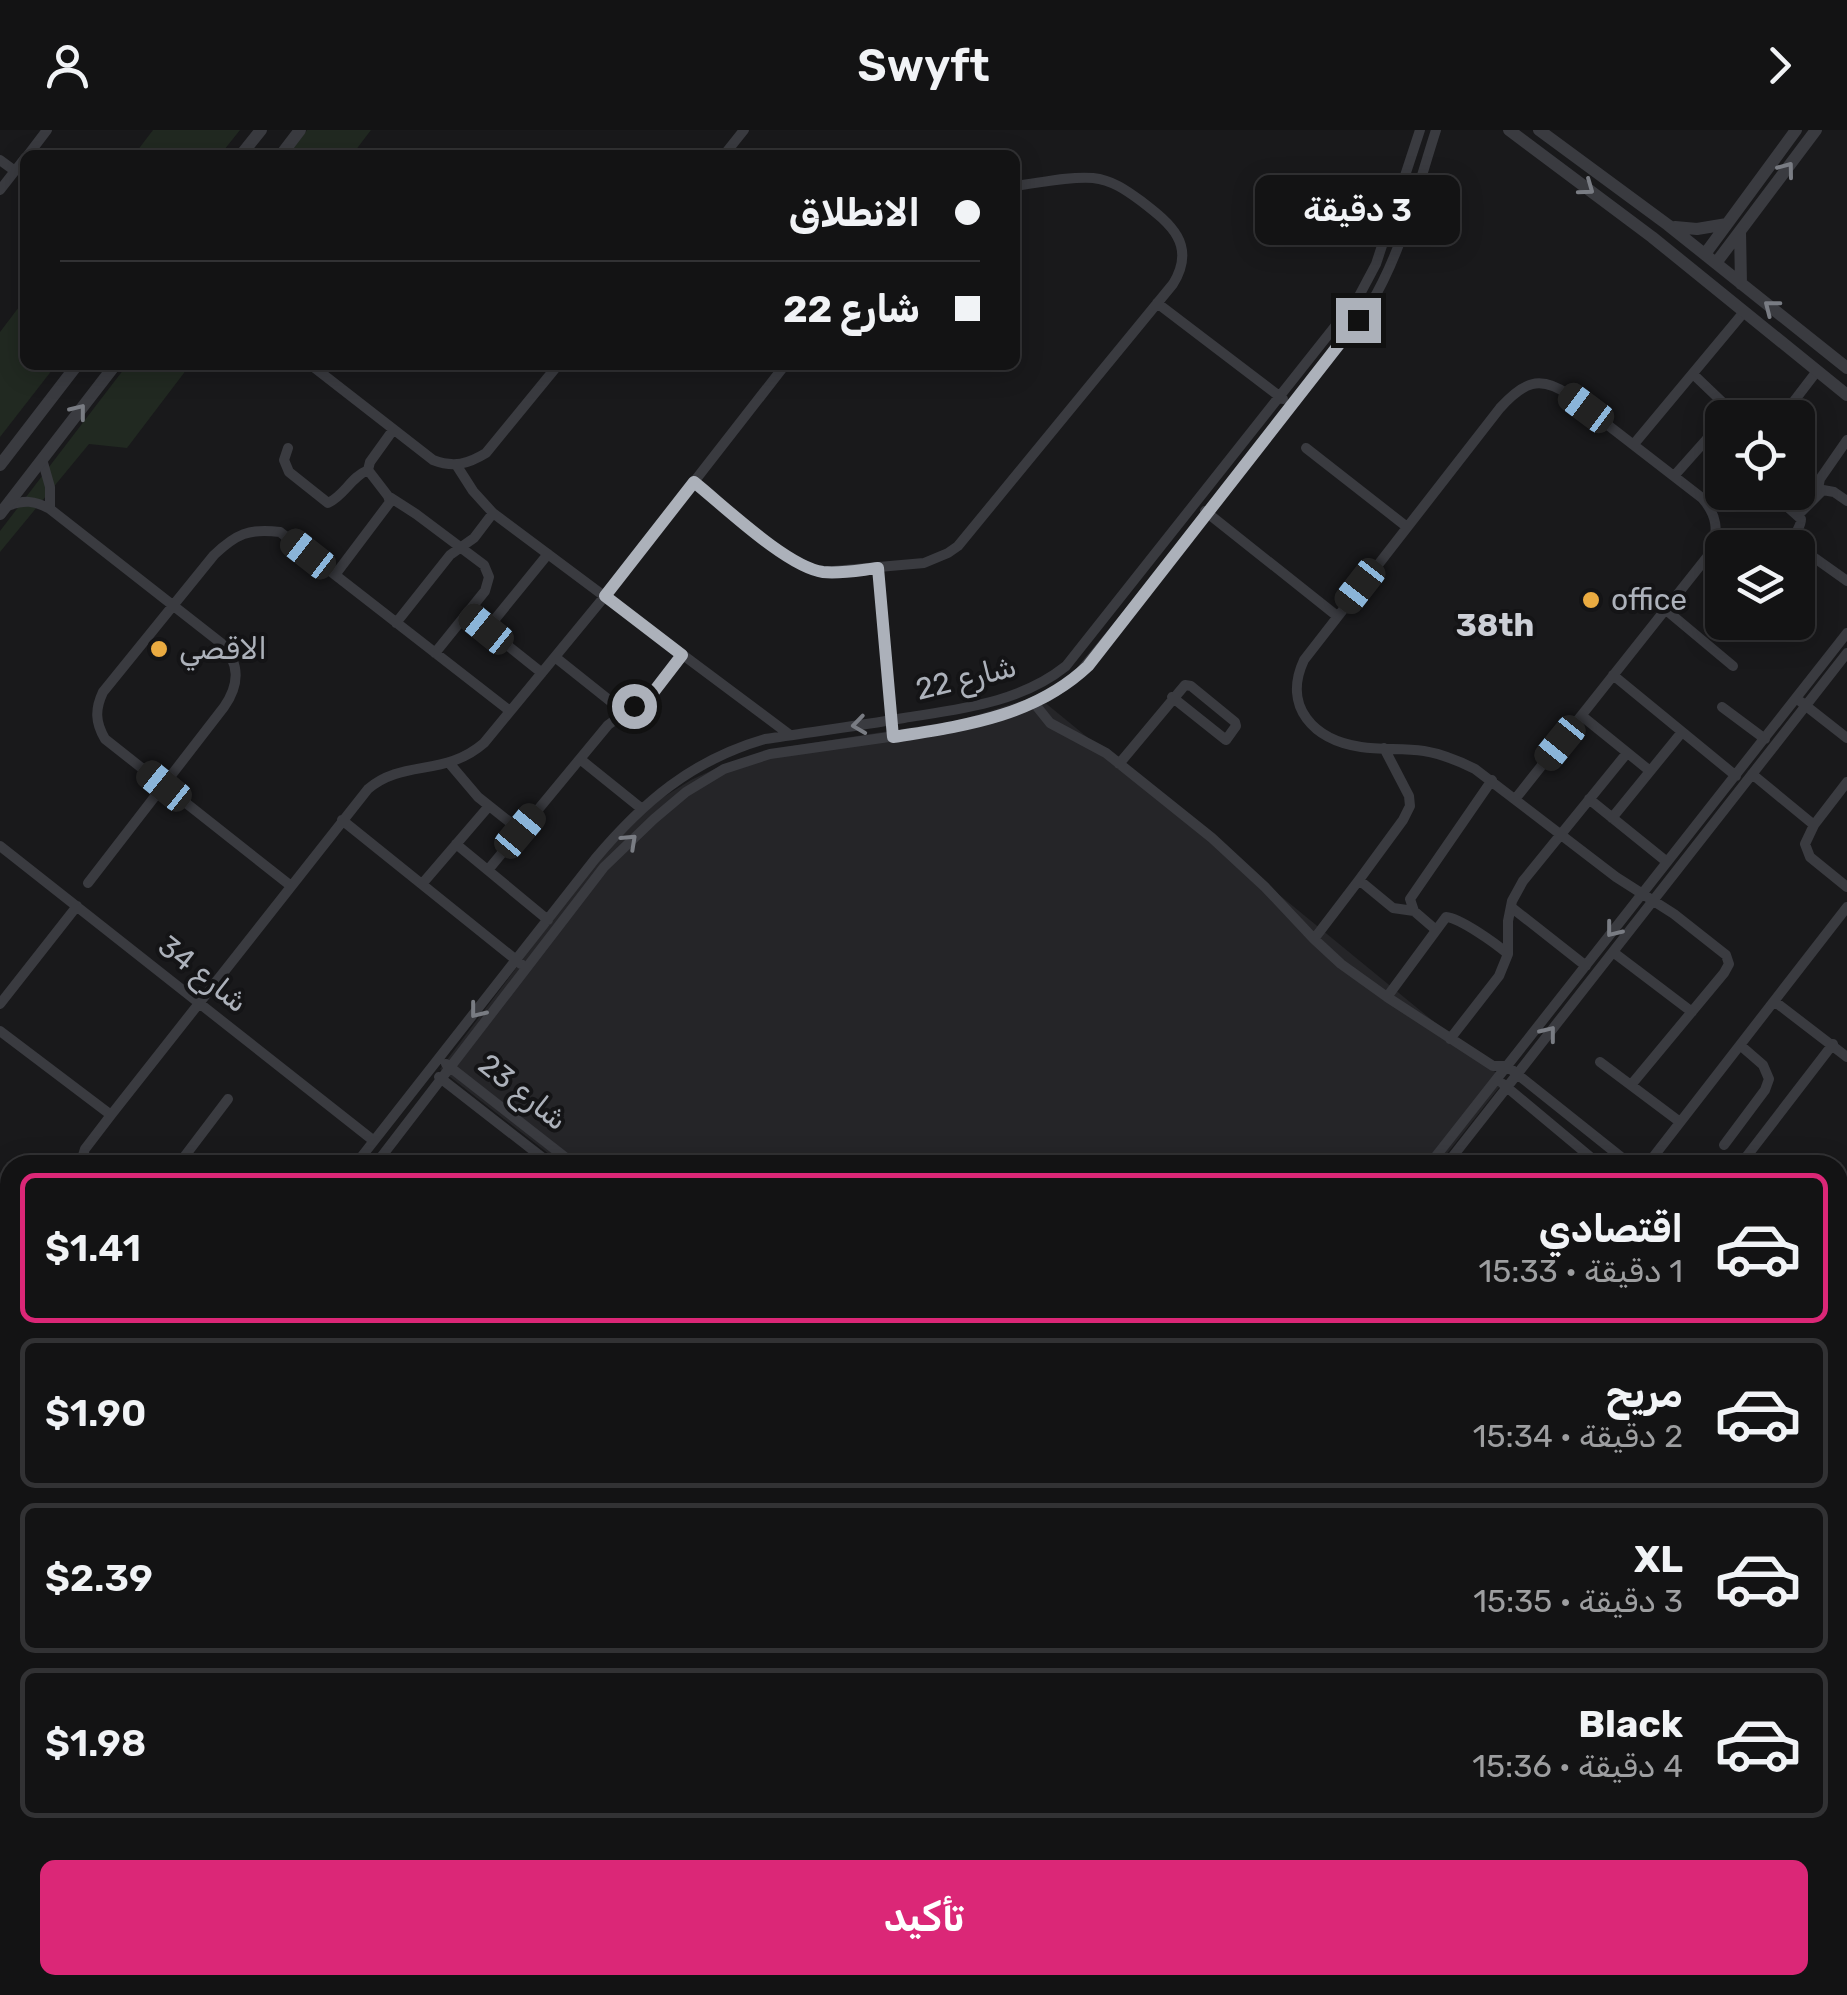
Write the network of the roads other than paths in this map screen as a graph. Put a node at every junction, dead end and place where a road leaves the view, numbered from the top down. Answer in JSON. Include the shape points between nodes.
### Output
{"nodes":[{"id":1,"x":47,"y":130,"type":"edge"},
{"id":2,"x":261,"y":130,"type":"edge"},
{"id":3,"x":300,"y":130,"type":"edge"},
{"id":4,"x":744,"y":130,"type":"edge"},
{"id":5,"x":1420,"y":130,"type":"edge"},
{"id":6,"x":1436,"y":130,"type":"edge"},
{"id":7,"x":1508,"y":130,"type":"edge"},
{"id":8,"x":1539,"y":130,"type":"edge"},
{"id":9,"x":1796,"y":130,"type":"edge"},
{"id":10,"x":1816,"y":130,"type":"edge"},
{"id":11,"x":31,"y":150,"type":"edge"},
{"id":12,"x":246,"y":150,"type":"edge"},
{"id":13,"x":284,"y":150,"type":"edge"},
{"id":14,"x":728,"y":150,"type":"edge"},
{"id":15,"x":0,"y":160,"type":"edge"},
{"id":16,"x":20,"y":165,"type":"edge"},
{"id":17,"x":15,"y":171,"type":"junction"},
{"id":18,"x":1020,"y":185,"type":"edge"},
{"id":19,"x":0,"y":190,"type":"edge"},
{"id":20,"x":1727,"y":224,"type":"junction"},
{"id":21,"x":1668,"y":226,"type":"junction"},
{"id":22,"x":1740,"y":232,"type":"junction"},
{"id":23,"x":1711,"y":259,"type":"junction"},
{"id":24,"x":1741,"y":284,"type":"junction"},
{"id":25,"x":1157,"y":303,"type":"junction"},
{"id":26,"x":1744,"y":312,"type":"junction"},
{"id":27,"x":1847,"y":368,"type":"edge"},
{"id":28,"x":74,"y":370,"type":"edge"},
{"id":29,"x":111,"y":370,"type":"edge"},
{"id":30,"x":316,"y":370,"type":"edge"},
{"id":31,"x":554,"y":370,"type":"edge"},
{"id":32,"x":781,"y":370,"type":"edge"},
{"id":33,"x":1817,"y":371,"type":"junction"},
{"id":34,"x":1692,"y":374,"type":"junction"},
{"id":35,"x":1847,"y":395,"type":"edge"},
{"id":36,"x":1279,"y":396,"type":"junction"},
{"id":37,"x":1719,"y":400,"type":"edge"},
{"id":38,"x":1795,"y":400,"type":"edge"},
{"id":39,"x":1292,"y":406,"type":"junction"},
{"id":40,"x":393,"y":430,"type":"junction"},
{"id":41,"x":1847,"y":440,"type":"edge"},
{"id":42,"x":1705,"y":441,"type":"edge"},
{"id":43,"x":1634,"y":444,"type":"junction"},
{"id":44,"x":288,"y":448,"type":"dead end"},
{"id":45,"x":1306,"y":448,"type":"dead end"},
{"id":46,"x":42,"y":459,"type":"junction"},
{"id":47,"x":0,"y":465,"type":"edge"},
{"id":48,"x":457,"y":466,"type":"junction"},
{"id":49,"x":368,"y":470,"type":"junction"},
{"id":50,"x":1674,"y":476,"type":"junction"},
{"id":51,"x":694,"y":482,"type":"junction"},
{"id":52,"x":1818,"y":493,"type":"junction"},
{"id":53,"x":388,"y":496,"type":"junction"},
{"id":54,"x":1847,"y":501,"type":"edge"},
{"id":55,"x":1196,"y":504,"type":"junction"},
{"id":56,"x":50,"y":509,"type":"junction"},
{"id":57,"x":3,"y":510,"type":"edge"},
{"id":58,"x":1791,"y":510,"type":"edge"},
{"id":59,"x":494,"y":512,"type":"junction"},
{"id":60,"x":1207,"y":512,"type":"junction"},
{"id":61,"x":1798,"y":516,"type":"junction"},
{"id":62,"x":1407,"y":527,"type":"junction"},
{"id":63,"x":461,"y":547,"type":"junction"},
{"id":64,"x":548,"y":554,"type":"junction"},
{"id":65,"x":878,"y":568,"type":"junction"},
{"id":66,"x":335,"y":576,"type":"junction"},
{"id":67,"x":1847,"y":581,"type":"edge"},
{"id":68,"x":605,"y":596,"type":"junction"},
{"id":69,"x":173,"y":606,"type":"junction"},
{"id":70,"x":1666,"y":610,"type":"junction"},
{"id":71,"x":467,"y":613,"type":"junction"},
{"id":72,"x":1336,"y":616,"type":"junction"},
{"id":73,"x":396,"y":622,"type":"junction"},
{"id":74,"x":486,"y":629,"type":"junction"},
{"id":75,"x":1847,"y":634,"type":"edge"},
{"id":76,"x":435,"y":653,"type":"junction"},
{"id":77,"x":1847,"y":653,"type":"edge"},
{"id":78,"x":682,"y":655,"type":"junction"},
{"id":79,"x":556,"y":657,"type":"junction"},
{"id":80,"x":1734,"y":666,"type":"dead end"},
{"id":81,"x":542,"y":673,"type":"junction"},
{"id":82,"x":1614,"y":676,"type":"junction"},
{"id":83,"x":1172,"y":697,"type":"junction"},
{"id":84,"x":1801,"y":702,"type":"junction"},
{"id":85,"x":1034,"y":704,"type":"junction"},
{"id":86,"x":1722,"y":707,"type":"dead end"},
{"id":87,"x":510,"y":712,"type":"junction"},
{"id":88,"x":624,"y":712,"type":"junction"},
{"id":89,"x":1582,"y":716,"type":"junction"},
{"id":90,"x":892,"y":720,"type":"junction"},
{"id":91,"x":1682,"y":732,"type":"junction"},
{"id":92,"x":790,"y":735,"type":"junction"},
{"id":93,"x":893,"y":737,"type":"junction"},
{"id":94,"x":1847,"y":738,"type":"edge"},
{"id":95,"x":1765,"y":739,"type":"junction"},
{"id":96,"x":1384,"y":748,"type":"junction"},
{"id":97,"x":1627,"y":752,"type":"junction"},
{"id":98,"x":580,"y":759,"type":"junction"},
{"id":99,"x":450,"y":764,"type":"junction"},
{"id":100,"x":1119,"y":764,"type":"junction"},
{"id":101,"x":1650,"y":772,"type":"junction"},
{"id":102,"x":1752,"y":774,"type":"junction"},
{"id":103,"x":1736,"y":776,"type":"junction"},
{"id":104,"x":1492,"y":780,"type":"junction"},
{"id":105,"x":1847,"y":782,"type":"edge"},
{"id":106,"x":164,"y":786,"type":"junction"},
{"id":107,"x":1516,"y":798,"type":"junction"},
{"id":108,"x":1589,"y":799,"type":"junction"},
{"id":109,"x":489,"y":806,"type":"junction"},
{"id":110,"x":642,"y":809,"type":"junction"},
{"id":111,"x":1612,"y":818,"type":"junction"},
{"id":112,"x":342,"y":820,"type":"junction"},
{"id":113,"x":1814,"y":825,"type":"junction"},
{"id":114,"x":520,"y":831,"type":"junction"},
{"id":115,"x":1561,"y":833,"type":"junction"},
{"id":116,"x":456,"y":844,"type":"junction"},
{"id":117,"x":0,"y":846,"type":"edge"},
{"id":118,"x":1667,"y":862,"type":"junction"},
{"id":119,"x":488,"y":870,"type":"junction"},
{"id":120,"x":1359,"y":880,"type":"junction"},
{"id":121,"x":88,"y":884,"type":"dead end"},
{"id":122,"x":422,"y":884,"type":"junction"},
{"id":123,"x":291,"y":886,"type":"junction"},
{"id":124,"x":1847,"y":887,"type":"edge"},
{"id":125,"x":1642,"y":894,"type":"junction"},
{"id":126,"x":1653,"y":900,"type":"junction"},
{"id":127,"x":76,"y":906,"type":"junction"},
{"id":128,"x":1511,"y":907,"type":"junction"},
{"id":129,"x":1847,"y":907,"type":"edge"},
{"id":130,"x":1414,"y":911,"type":"junction"},
{"id":131,"x":548,"y":920,"type":"junction"},
{"id":132,"x":1436,"y":930,"type":"junction"},
{"id":133,"x":1314,"y":939,"type":"junction"},
{"id":134,"x":1613,"y":952,"type":"junction"},
{"id":135,"x":1508,"y":954,"type":"junction"},
{"id":136,"x":521,"y":964,"type":"junction"},
{"id":137,"x":1586,"y":966,"type":"junction"},
{"id":138,"x":1387,"y":997,"type":"junction"},
{"id":139,"x":1774,"y":1001,"type":"junction"},
{"id":140,"x":0,"y":1004,"type":"edge"},
{"id":141,"x":200,"y":1004,"type":"junction"},
{"id":142,"x":1692,"y":1012,"type":"junction"},
{"id":143,"x":0,"y":1031,"type":"edge"},
{"id":144,"x":1450,"y":1039,"type":"junction"},
{"id":145,"x":1740,"y":1044,"type":"junction"},
{"id":146,"x":1832,"y":1044,"type":"junction"},
{"id":147,"x":1847,"y":1057,"type":"edge"},
{"id":148,"x":439,"y":1060,"type":"junction"},
{"id":149,"x":1600,"y":1062,"type":"dead end"},
{"id":150,"x":1494,"y":1066,"type":"junction"},
{"id":151,"x":450,"y":1068,"type":"junction"},
{"id":152,"x":430,"y":1070,"type":"junction"},
{"id":153,"x":1511,"y":1071,"type":"junction"},
{"id":154,"x":442,"y":1079,"type":"junction"},
{"id":155,"x":1501,"y":1083,"type":"junction"},
{"id":156,"x":1631,"y":1085,"type":"junction"},
{"id":157,"x":228,"y":1099,"type":"dead end"},
{"id":158,"x":111,"y":1116,"type":"junction"},
{"id":159,"x":1680,"y":1122,"type":"junction"},
{"id":160,"x":374,"y":1140,"type":"junction"},
{"id":161,"x":1724,"y":1145,"type":"dead end"},
{"id":162,"x":84,"y":1155,"type":"edge"},
{"id":163,"x":186,"y":1155,"type":"edge"},
{"id":164,"x":363,"y":1155,"type":"edge"},
{"id":165,"x":383,"y":1155,"type":"edge"},
{"id":166,"x":539,"y":1155,"type":"edge"},
{"id":167,"x":562,"y":1155,"type":"edge"},
{"id":168,"x":1438,"y":1155,"type":"edge"},
{"id":169,"x":1453,"y":1155,"type":"edge"},
{"id":170,"x":1588,"y":1155,"type":"edge"},
{"id":171,"x":1618,"y":1155,"type":"edge"},
{"id":172,"x":1655,"y":1155,"type":"edge"},
{"id":173,"x":1748,"y":1155,"type":"edge"}],
"edges":[{"from":1,"to":11,"type":"street"},
{"from":2,"to":12,"type":"street"},
{"from":3,"to":13,"type":"street"},
{"from":4,"to":14,"type":"street"},
{"from":5,"to":36,"type":"street","name":"شارع 22","via":[[1368,280]]},
{"from":6,"to":39,"type":"street","name":"شارع 22","via":[[1380,288]]},
{"from":7,"to":26,"type":"street","one_way":true},
{"from":8,"to":21,"type":"street"},
{"from":9,"to":20,"type":"street"},
{"from":22,"to":10,"type":"street","one_way":true},
{"from":15,"to":17,"type":"street"},
{"from":16,"to":17,"type":"street"},
{"from":17,"to":19,"type":"street"},
{"from":18,"to":25,"type":"street","via":[[1106,180],[1160,216],[1177,234],[1183,255],[1179,275]]},
{"from":20,"to":21,"type":"street"},
{"from":20,"to":23,"type":"street"},
{"from":21,"to":23,"type":"street"},
{"from":22,"to":23,"type":"street"},
{"from":22,"to":24,"type":"street"},
{"from":23,"to":24,"type":"street"},
{"from":27,"to":24,"type":"street","one_way":true},
{"from":25,"to":36,"type":"street"},
{"from":25,"to":65,"type":"street","via":[[958,546],[924,564]]},
{"from":26,"to":33,"type":"street"},
{"from":26,"to":34,"type":"street"},
{"from":28,"to":47,"type":"street"},
{"from":46,"to":29,"type":"street","one_way":true},
{"from":30,"to":40,"type":"street"},
{"from":31,"to":48,"type":"street","via":[[486,453]]},
{"from":32,"to":51,"type":"street"},
{"from":33,"to":35,"type":"street"},
{"from":33,"to":38,"type":"street"},
{"from":34,"to":37,"type":"street"},
{"from":34,"to":43,"type":"street"},
{"from":36,"to":39,"type":"street"},
{"from":36,"to":55,"type":"street","name":"شارع 22"},
{"from":39,"to":60,"type":"street","name":"شارع 22"},
{"from":40,"to":48,"type":"street","via":[[433,460]]},
{"from":40,"to":49,"type":"street"},
{"from":41,"to":52,"type":"street","via":[[1820,478]]},
{"from":42,"to":50,"type":"street"},
{"from":43,"to":50,"type":"street"},
{"from":43,"to":62,"type":"street","via":[[1558,387],[1522,388]]},
{"from":44,"to":49,"type":"street","via":[[289,472],[326,503]]},
{"from":45,"to":62,"type":"street"},
{"from":46,"to":56,"type":"street"},
{"from":46,"to":57,"type":"street"},
{"from":48,"to":59,"type":"street"},
{"from":49,"to":53,"type":"street"},
{"from":50,"to":70,"type":"street","via":[[1712,509],[1716,538]]},
{"from":51,"to":65,"type":"street","via":[[800,564],[822,572]]},
{"from":51,"to":68,"type":"street"},
{"from":52,"to":54,"type":"street","via":[[1828,490]]},
{"from":52,"to":61,"type":"street"},
{"from":53,"to":63,"type":"street"},
{"from":53,"to":66,"type":"street","via":[[388,506]]},
{"from":55,"to":60,"type":"street"},
{"from":55,"to":90,"type":"street","name":"شارع 22","via":[[1054,676],[988,703]]},
{"from":56,"to":57,"type":"street","via":[[26,501]]},
{"from":56,"to":69,"type":"street"},
{"from":58,"to":61,"type":"street"},
{"from":59,"to":63,"type":"street"},
{"from":59,"to":64,"type":"street"},
{"from":60,"to":72,"type":"street"},
{"from":60,"to":85,"type":"street","name":"شارع 22","via":[[1088,666]]},
{"from":61,"to":67,"type":"street","via":[[1794,544]]},
{"from":62,"to":72,"type":"street"},
{"from":63,"to":71,"type":"street","via":[[484,565],[489,578]]},
{"from":63,"to":73,"type":"street"},
{"from":64,"to":68,"type":"street"},
{"from":64,"to":74,"type":"street"},
{"from":65,"to":90,"type":"street"},
{"from":66,"to":69,"type":"street","via":[[280,532],[245,532],[214,555]]},
{"from":66,"to":73,"type":"street"},
{"from":68,"to":78,"type":"street"},
{"from":68,"to":79,"type":"street"},
{"from":69,"to":106,"type":"street","via":[[229,652],[237,673],[233,695]]},
{"from":69,"to":106,"type":"street","via":[[103,692],[96,716],[105,739]]},
{"from":70,"to":80,"type":"street"},
{"from":70,"to":82,"type":"street"},
{"from":71,"to":74,"type":"street"},
{"from":71,"to":76,"type":"street"},
{"from":72,"to":96,"type":"street","via":[[1304,660],[1298,703],[1304,716],[1344,744]]},
{"from":73,"to":76,"type":"street"},
{"from":74,"to":81,"type":"street"},
{"from":75,"to":84,"type":"street"},
{"from":76,"to":87,"type":"street"},
{"from":77,"to":84,"type":"street"},
{"from":78,"to":88,"type":"street","via":[[652,694]]},
{"from":78,"to":92,"type":"street"},
{"from":79,"to":81,"type":"street"},
{"from":79,"to":88,"type":"street"},
{"from":81,"to":87,"type":"street"},
{"from":82,"to":89,"type":"street"},
{"from":82,"to":91,"type":"street"},
{"from":83,"to":83,"type":"street","via":[[1226,740],[1236,726],[1191,686]]},
{"from":83,"to":100,"type":"street"},
{"from":84,"to":94,"type":"street"},
{"from":84,"to":95,"type":"street"},
{"from":84,"to":102,"type":"street"},
{"from":85,"to":93,"type":"street","name":"شارع 22","via":[[973,724]]},
{"from":85,"to":100,"type":"street","via":[[1050,723]]},
{"from":86,"to":95,"type":"street"},
{"from":87,"to":99,"type":"street","via":[[474,752]]},
{"from":88,"to":98,"type":"street"},
{"from":89,"to":97,"type":"street"},
{"from":89,"to":107,"type":"street"},
{"from":90,"to":92,"type":"street","name":"شارع 22","one_way":true},
{"from":90,"to":93,"type":"street"},
{"from":91,"to":101,"type":"street"},
{"from":91,"to":103,"type":"street"},
{"from":92,"to":110,"type":"street","name":"شارع 22","via":[[716,756]]},
{"from":136,"to":93,"type":"street","name":"شارع 22","one_way":true,"via":[[617,853],[703,780],[770,754]]},
{"from":95,"to":103,"type":"street"},
{"from":96,"to":104,"type":"street","via":[[1444,755]]},
{"from":96,"to":120,"type":"street","via":[[1410,806]]},
{"from":97,"to":101,"type":"street"},
{"from":97,"to":108,"type":"street"},
{"from":98,"to":110,"type":"street"},
{"from":98,"to":114,"type":"street"},
{"from":99,"to":109,"type":"street"},
{"from":99,"to":112,"type":"street","via":[[386,777]]},
{"from":100,"to":133,"type":"street","via":[[1238,862]]},
{"from":101,"to":111,"type":"street"},
{"from":102,"to":113,"type":"street"},
{"from":102,"to":126,"type":"street"},
{"from":103,"to":118,"type":"street"},
{"from":104,"to":107,"type":"street"},
{"from":104,"to":130,"type":"street","via":[[1412,894]]},
{"from":105,"to":113,"type":"street"},
{"from":106,"to":121,"type":"street"},
{"from":106,"to":123,"type":"street"},
{"from":107,"to":115,"type":"street"},
{"from":108,"to":111,"type":"street"},
{"from":108,"to":115,"type":"street"},
{"from":109,"to":114,"type":"street"},
{"from":109,"to":116,"type":"street"},
{"from":110,"to":131,"type":"street","name":"شارع 22"},
{"from":111,"to":118,"type":"street"},
{"from":112,"to":122,"type":"street"},
{"from":112,"to":123,"type":"street"},
{"from":113,"to":124,"type":"street","via":[[1806,851]]},
{"from":114,"to":119,"type":"street"},
{"from":115,"to":125,"type":"street"},
{"from":115,"to":128,"type":"street"},
{"from":116,"to":119,"type":"street"},
{"from":116,"to":122,"type":"street"},
{"from":117,"to":127,"type":"street","name":"شارع 34"},
{"from":118,"to":125,"type":"street"},
{"from":119,"to":131,"type":"street"},
{"from":120,"to":130,"type":"street","via":[[1393,908]]},
{"from":120,"to":133,"type":"street"},
{"from":122,"to":136,"type":"street"},
{"from":123,"to":141,"type":"street"},
{"from":125,"to":126,"type":"street"},
{"from":125,"to":137,"type":"street","one_way":true},
{"from":126,"to":134,"type":"street"},
{"from":126,"to":142,"type":"street","via":[[1728,957],[1726,970]]},
{"from":127,"to":140,"type":"street"},
{"from":127,"to":141,"type":"street","name":"شارع 34"},
{"from":128,"to":135,"type":"street"},
{"from":128,"to":137,"type":"street"},
{"from":129,"to":139,"type":"street"},
{"from":130,"to":132,"type":"street"},
{"from":131,"to":136,"type":"street","name":"شارع 22"},
{"from":132,"to":135,"type":"street","via":[[1454,917]]},
{"from":132,"to":138,"type":"street"},
{"from":133,"to":138,"type":"street"},
{"from":134,"to":142,"type":"street"},
{"from":153,"to":134,"type":"street","one_way":true},
{"from":135,"to":144,"type":"street"},
{"from":136,"to":148,"type":"street","name":"شارع 22","one_way":true},
{"from":136,"to":151,"type":"street","name":"شارع 22"},
{"from":137,"to":153,"type":"street"},
{"from":138,"to":144,"type":"street"},
{"from":139,"to":145,"type":"street"},
{"from":139,"to":146,"type":"street"},
{"from":141,"to":158,"type":"street"},
{"from":141,"to":160,"type":"street","name":"شارع 34"},
{"from":142,"to":156,"type":"street"},
{"from":143,"to":158,"type":"street"},
{"from":144,"to":150,"type":"street"},
{"from":145,"to":159,"type":"street"},
{"from":145,"to":161,"type":"street","via":[[1764,1065],[1768,1079]]},
{"from":146,"to":147,"type":"street"},
{"from":146,"to":173,"type":"street"},
{"from":148,"to":151,"type":"street","name":"شارع 23"},
{"from":148,"to":152,"type":"street","name":"شارع 22"},
{"from":149,"to":156,"type":"street"},
{"from":150,"to":153,"type":"street"},
{"from":150,"to":155,"type":"street"},
{"from":151,"to":154,"type":"street","name":"شارع 22"},
{"from":151,"to":167,"type":"street","name":"شارع 23"},
{"from":152,"to":154,"type":"street","name":"شارع 23"},
{"from":152,"to":160,"type":"street","name":"شارع 22"},
{"from":153,"to":155,"type":"street"},
{"from":153,"to":171,"type":"street"},
{"from":154,"to":165,"type":"street","name":"شارع 22"},
{"from":154,"to":166,"type":"street","name":"شارع 23"},
{"from":155,"to":168,"type":"street"},
{"from":155,"to":169,"type":"street"},
{"from":155,"to":170,"type":"street"},
{"from":156,"to":159,"type":"street"},
{"from":157,"to":163,"type":"street"},
{"from":158,"to":162,"type":"street"},
{"from":159,"to":172,"type":"street"},
{"from":160,"to":164,"type":"street","name":"شارع 22"}]}
